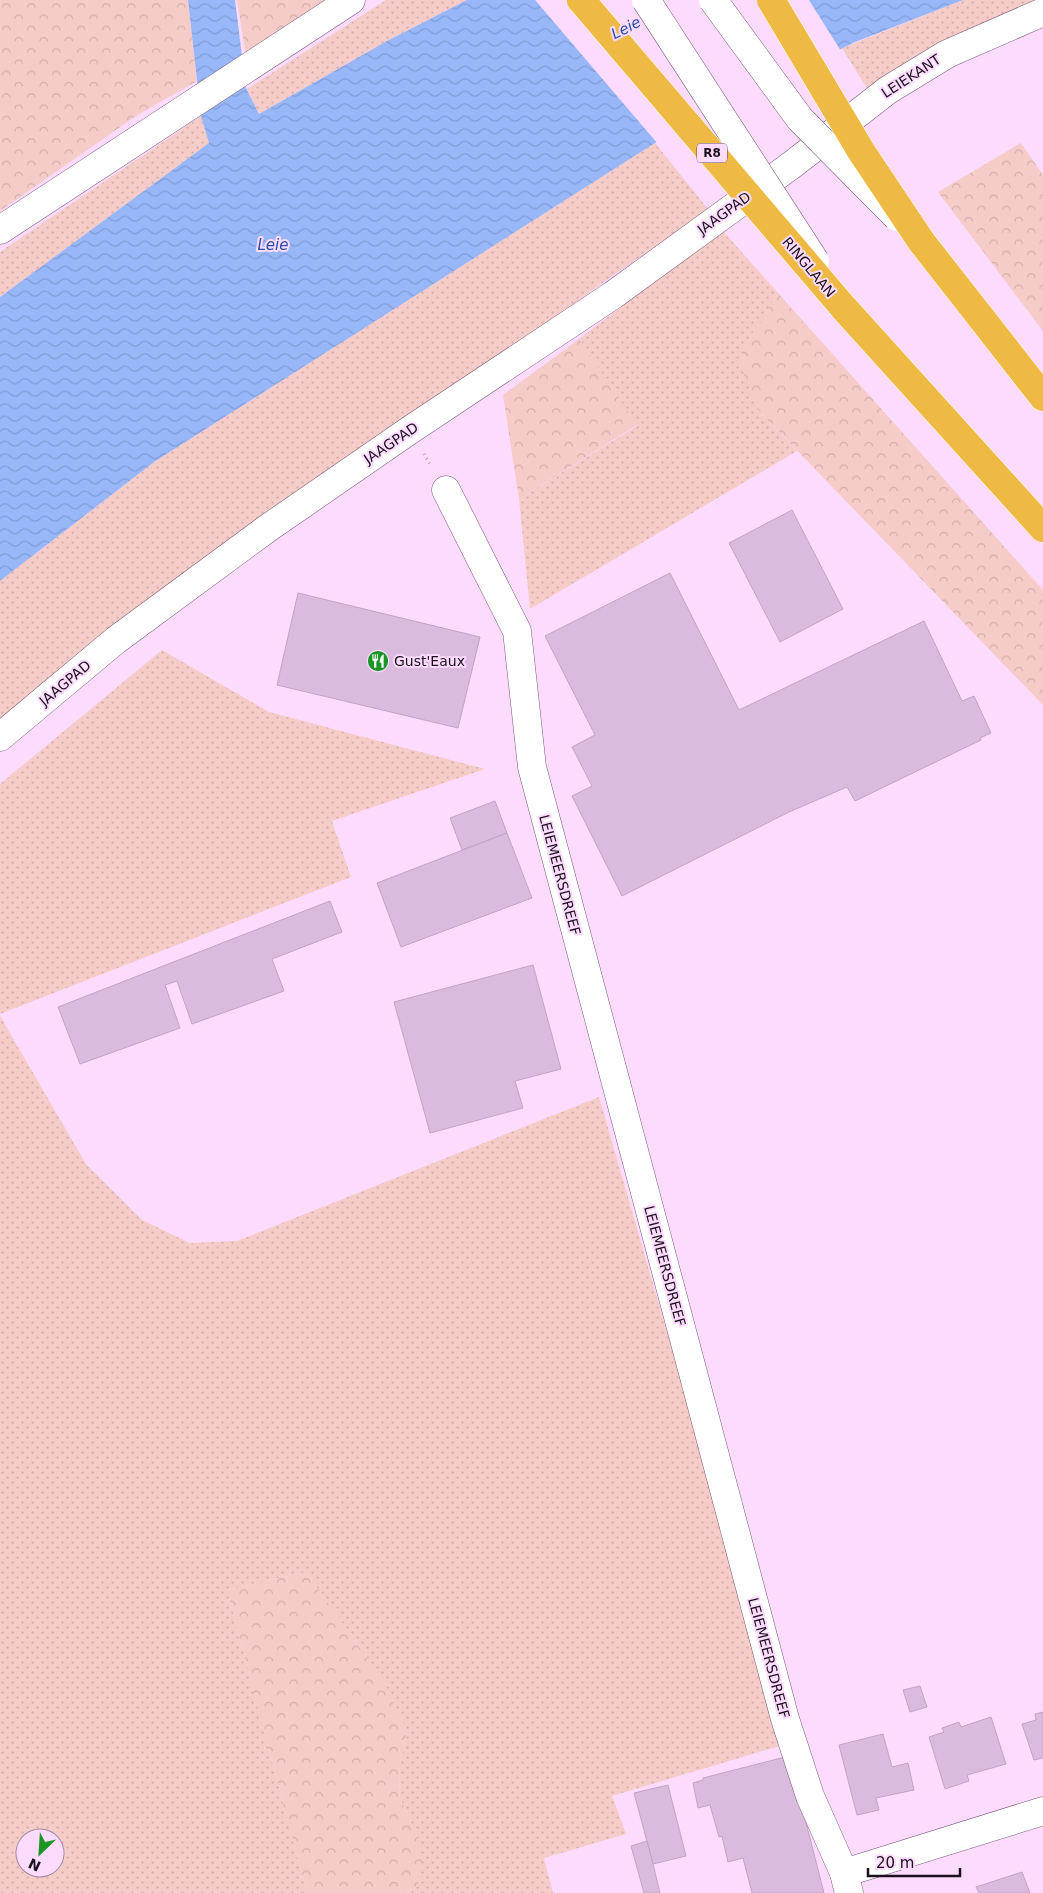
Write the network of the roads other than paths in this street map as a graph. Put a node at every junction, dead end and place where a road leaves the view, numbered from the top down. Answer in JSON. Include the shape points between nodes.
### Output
{"nodes":[{"id":1,"x":351,"y":0,"type":"edge"},
{"id":2,"x":582,"y":0,"type":"edge"},
{"id":3,"x":646,"y":0,"type":"edge"},
{"id":4,"x":713,"y":0,"type":"edge"},
{"id":5,"x":771,"y":0,"type":"edge"},
{"id":6,"x":1043,"y":12,"type":"edge"},
{"id":7,"x":792,"y":164,"type":"joint"},
{"id":8,"x":0,"y":230,"type":"edge"},
{"id":9,"x":921,"y":241,"type":"junction"},
{"id":10,"x":843,"y":307,"type":"junction"},
{"id":11,"x":1043,"y":397,"type":"edge"},
{"id":12,"x":440,"y":480,"type":"road end"},
{"id":13,"x":1043,"y":528,"type":"edge"},
{"id":14,"x":0,"y":737,"type":"edge"},
{"id":15,"x":1043,"y":1811,"type":"edge"},
{"id":16,"x":846,"y":1883,"type":"edge"}],
"edges":[{"from":1,"to":8,"type":"street"},
{"from":2,"to":10,"type":"highway","name":"RINGLAAN","number":"R8","bridge":true},
{"from":3,"to":10,"type":"street","bridge":true},
{"from":4,"to":9,"type":"street","bridge":true,"via":[[800,119]]},
{"from":5,"to":9,"type":"highway","bridge":true,"via":[[861,151]]},
{"from":6,"to":7,"type":"street","name":"LEIEKANT","via":[[947,54],[888,90]]},
{"from":7,"to":14,"type":"street","name":"JAAGPAD","via":[[613,295],[268,528],[116,640]]},
{"from":9,"to":11,"type":"highway"},
{"from":10,"to":13,"type":"highway","name":"RINGLAAN","number":"R8"},
{"from":12,"to":16,"type":"street","name":"LEIEMEERSDREEF","via":[[517,631],[534,776],[785,1718],[810,1796]]},
{"from":15,"to":16,"type":"street"}]}
